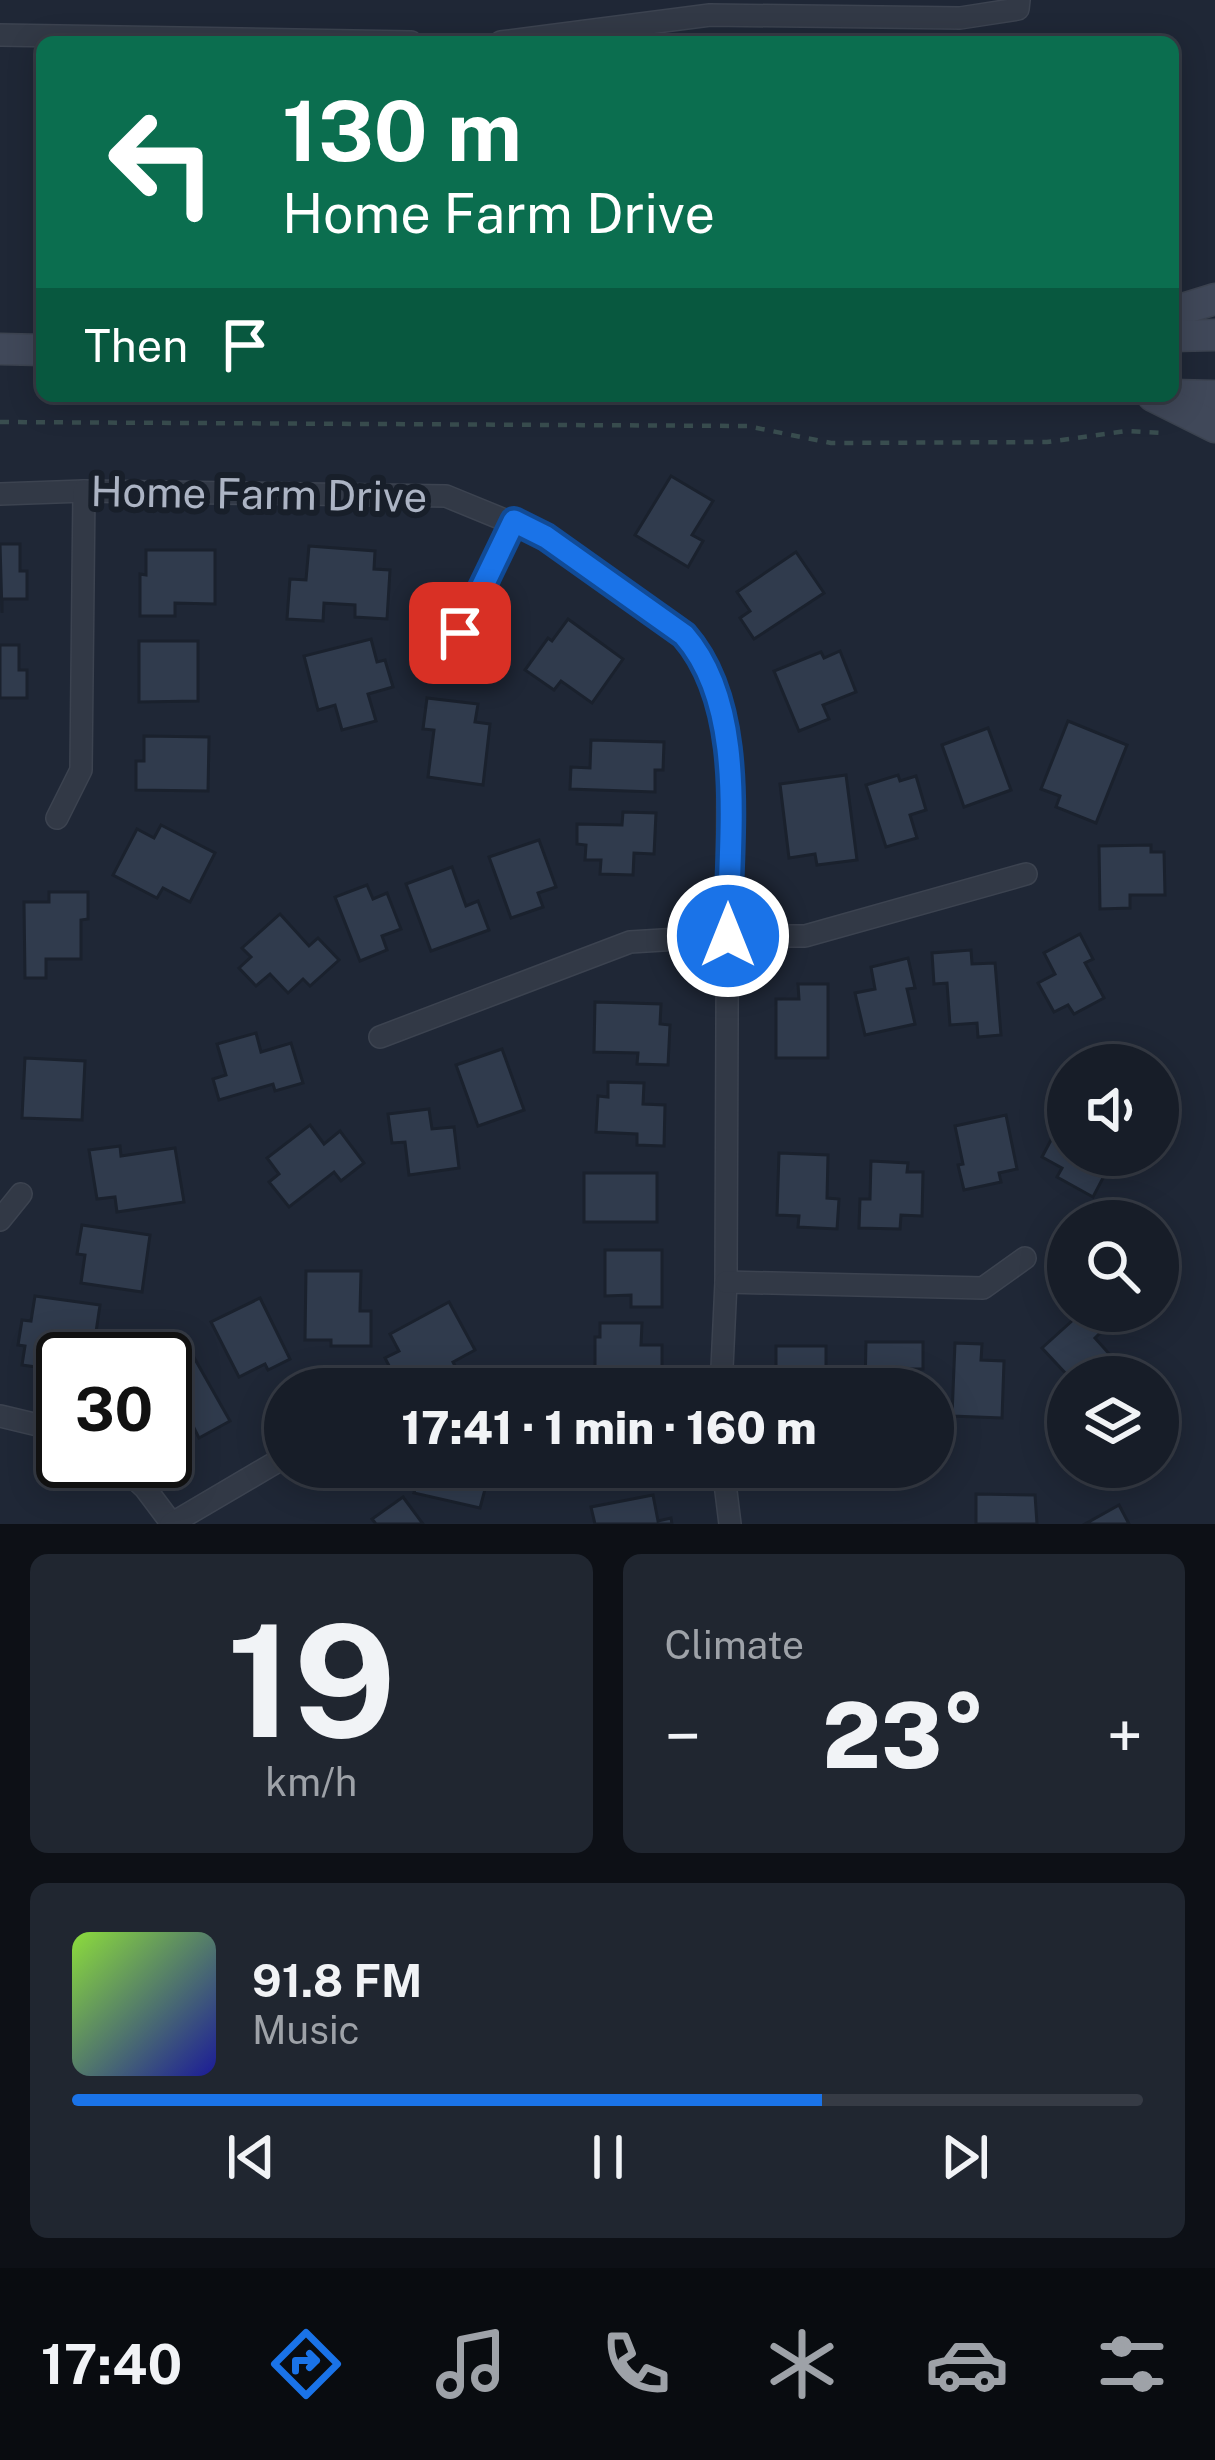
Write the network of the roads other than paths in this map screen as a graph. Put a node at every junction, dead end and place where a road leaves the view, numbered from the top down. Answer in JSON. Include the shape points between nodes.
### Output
{"nodes":[{"id":1,"x":1019,"y":4,"type":"edge"},
{"id":2,"x":0,"y":35,"type":"edge"},
{"id":3,"x":59,"y":36,"type":"edge"},
{"id":4,"x":549,"y":36,"type":"edge"},
{"id":5,"x":1215,"y":299,"type":"edge"},
{"id":6,"x":1179,"y":310,"type":"edge"},
{"id":7,"x":1215,"y":335,"type":"edge"},
{"id":8,"x":1179,"y":336,"type":"edge"},
{"id":9,"x":0,"y":350,"type":"edge"},
{"id":10,"x":36,"y":350,"type":"edge"},
{"id":11,"x":1179,"y":395,"type":"edge"},
{"id":12,"x":1215,"y":395,"type":"edge"},
{"id":13,"x":1165,"y":402,"type":"edge"},
{"id":14,"x":1215,"y":428,"type":"edge"},
{"id":15,"x":84,"y":491,"type":"junction"},
{"id":16,"x":0,"y":494,"type":"edge"},
{"id":17,"x":514,"y":521,"type":"junction"},
{"id":18,"x":460,"y":633,"type":"dead end"},
{"id":19,"x":57,"y":818,"type":"dead end"},
{"id":20,"x":1026,"y":874,"type":"dead end"},
{"id":21,"x":728,"y":936,"type":"junction"},
{"id":22,"x":380,"y":1037,"type":"dead end"},
{"id":23,"x":21,"y":1194,"type":"dead end"},
{"id":24,"x":0,"y":1220,"type":"edge"},
{"id":25,"x":1024,"y":1258,"type":"dead end"},
{"id":26,"x":726,"y":1282,"type":"junction"},
{"id":27,"x":722,"y":1368,"type":"edge"},
{"id":28,"x":0,"y":1416,"type":"edge"},
{"id":29,"x":36,"y":1425,"type":"edge"},
{"id":30,"x":264,"y":1469,"type":"edge"},
{"id":31,"x":145,"y":1488,"type":"edge"},
{"id":32,"x":726,"y":1488,"type":"edge"},
{"id":33,"x":172,"y":1524,"type":"edge"},
{"id":34,"x":730,"y":1524,"type":"edge"}],
"edges":[{"from":1,"to":4,"type":"street","via":[[959,18],[710,16]]},
{"from":2,"to":3,"type":"street"},
{"from":5,"to":6,"type":"main road"},
{"from":7,"to":8,"type":"main road"},
{"from":9,"to":10,"type":"main road"},
{"from":11,"to":12,"type":"main road"},
{"from":13,"to":14,"type":"main road"},
{"from":15,"to":16,"type":"street","name":"Home Farm Drive"},
{"from":15,"to":17,"type":"street","name":"Home Farm Drive","via":[[446,496]]},
{"from":15,"to":19,"type":"street","via":[[80,770]]},
{"from":17,"to":18,"type":"street"},
{"from":17,"to":21,"type":"street","name":"Home Farm Drive","via":[[684,635],[703,656],[727,740]]},
{"from":20,"to":21,"type":"street","via":[[806,936]]},
{"from":21,"to":22,"type":"street","via":[[630,942]]},
{"from":21,"to":26,"type":"street","name":"Home Farm Drive"},
{"from":23,"to":24,"type":"street"},
{"from":25,"to":26,"type":"street","via":[[983,1288]]},
{"from":26,"to":27,"type":"street","name":"Home Farm Drive"},
{"from":28,"to":29,"type":"street"},
{"from":30,"to":33,"type":"street"},
{"from":31,"to":33,"type":"street"},
{"from":32,"to":34,"type":"street"}]}
